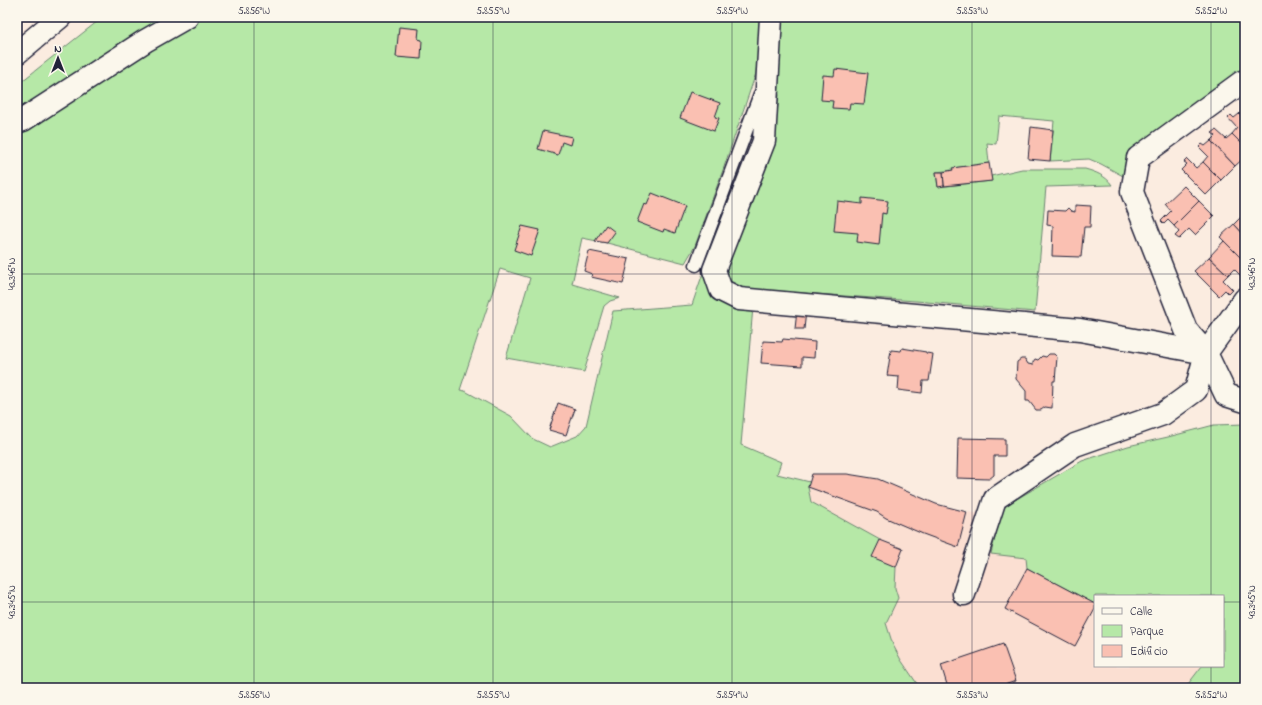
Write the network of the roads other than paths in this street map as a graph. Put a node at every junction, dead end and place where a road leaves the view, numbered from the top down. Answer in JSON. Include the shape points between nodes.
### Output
{"nodes":[{"id":1,"x":60,"y":17,"type":"edge"},
{"id":2,"x":187,"y":17,"type":"edge"},
{"id":3,"x":771,"y":17,"type":"edge"},
{"id":4,"x":20,"y":51,"type":"edge"},
{"id":5,"x":768,"y":74,"type":"junction"},
{"id":6,"x":1242,"y":82,"type":"dead end"},
{"id":7,"x":17,"y":122,"type":"edge"},
{"id":8,"x":696,"y":265,"type":"dead end"},
{"id":9,"x":1245,"y":298,"type":"edge"},
{"id":10,"x":1206,"y":354,"type":"junction"},
{"id":11,"x":1245,"y":401,"type":"edge"},
{"id":12,"x":964,"y":594,"type":"dead end"}],
"edges":[{"from":1,"to":4,"type":"main road"},
{"from":2,"to":7,"type":"main road"},
{"from":3,"to":5,"type":"main road"},
{"from":5,"to":8,"type":"lane"},
{"from":5,"to":10,"type":"main road","via":[[764,141],[714,270],[721,290],[739,299],[1080,330]]},
{"from":6,"to":10,"type":"main road","via":[[1138,158],[1132,192],[1186,330]]},
{"from":9,"to":10,"type":"main road"},
{"from":10,"to":11,"type":"main road","via":[[1226,395]]},
{"from":10,"to":12,"type":"main road","via":[[1196,390],[1163,414],[1075,445],[995,499]]}]}
